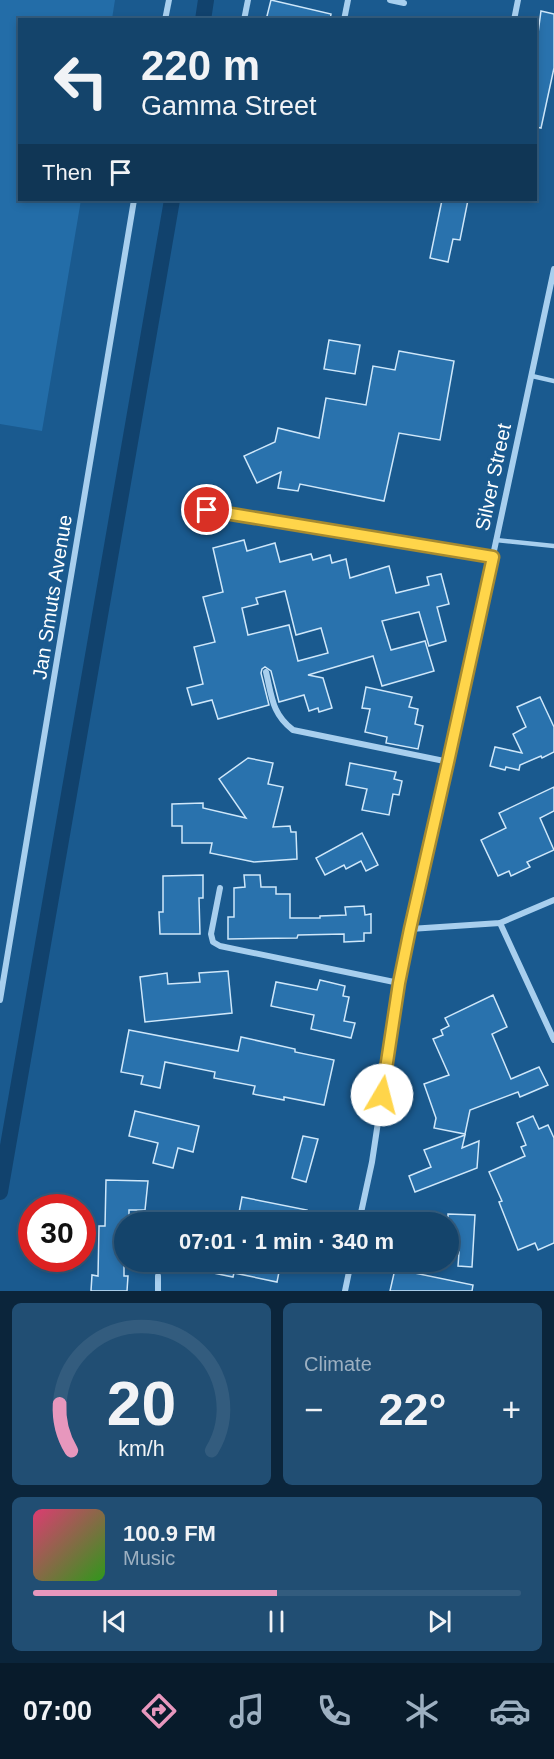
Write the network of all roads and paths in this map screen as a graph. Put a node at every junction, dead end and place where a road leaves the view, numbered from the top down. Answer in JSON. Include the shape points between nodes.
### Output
{"nodes":[{"id":1,"x":169,"y":0,"type":"edge"},
{"id":2,"x":248,"y":0,"type":"edge"},
{"id":3,"x":348,"y":0,"type":"edge"},
{"id":4,"x":390,"y":0,"type":"edge"},
{"id":5,"x":518,"y":0,"type":"edge"},
{"id":6,"x":404,"y":3,"type":"dead end"},
{"id":7,"x":165,"y":18,"type":"edge"},
{"id":8,"x":244,"y":18,"type":"edge"},
{"id":9,"x":344,"y":18,"type":"edge"},
{"id":10,"x":514,"y":18,"type":"edge"},
{"id":11,"x":134,"y":201,"type":"edge"},
{"id":12,"x":554,"y":268,"type":"edge"},
{"id":13,"x":532,"y":376,"type":"junction"},
{"id":14,"x":554,"y":381,"type":"edge"},
{"id":15,"x":207,"y":510,"type":"dead end"},
{"id":16,"x":496,"y":540,"type":"junction"},
{"id":17,"x":554,"y":546,"type":"edge"},
{"id":18,"x":493,"y":557,"type":"junction"},
{"id":19,"x":266,"y":672,"type":"dead end"},
{"id":20,"x":448,"y":762,"type":"junction"},
{"id":21,"x":220,"y":888,"type":"dead end"},
{"id":22,"x":554,"y":900,"type":"edge"},
{"id":23,"x":500,"y":923,"type":"junction"},
{"id":24,"x":410,"y":929,"type":"junction"},
{"id":25,"x":399,"y":983,"type":"junction"},
{"id":26,"x":1,"y":990,"type":"edge"},
{"id":27,"x":0,"y":1000,"type":"edge"},
{"id":28,"x":554,"y":1041,"type":"edge"},
{"id":29,"x":361,"y":1212,"type":"edge"},
{"id":30,"x":349,"y":1272,"type":"edge"},
{"id":31,"x":158,"y":1276,"type":"dead end"},
{"id":32,"x":158,"y":1291,"type":"edge"},
{"id":33,"x":345,"y":1291,"type":"edge"}],
"edges":[{"from":1,"to":7,"type":"street"},
{"from":2,"to":8,"type":"street"},
{"from":3,"to":9,"type":"street"},
{"from":4,"to":6,"type":"street"},
{"from":5,"to":10,"type":"street"},
{"from":11,"to":26,"type":"street","name":"Jan Smuts Avenue"},
{"from":12,"to":13,"type":"street","name":"Silver Street"},
{"from":13,"to":14,"type":"lane"},
{"from":13,"to":16,"type":"street","name":"Silver Street"},
{"from":15,"to":18,"type":"street"},
{"from":16,"to":17,"type":"lane"},
{"from":16,"to":18,"type":"street","name":"Silver Street"},
{"from":18,"to":20,"type":"street","name":"Silver Street"},
{"from":19,"to":20,"type":"street","via":[[275,711],[293,730]]},
{"from":20,"to":24,"type":"street","name":"Silver Street"},
{"from":21,"to":25,"type":"street","via":[[210,934],[220,946]]},
{"from":22,"to":23,"type":"street"},
{"from":23,"to":24,"type":"street"},
{"from":23,"to":28,"type":"street"},
{"from":24,"to":25,"type":"street","name":"Silver Street"},
{"from":25,"to":29,"type":"street","name":"Silver Street"},
{"from":26,"to":27,"type":"street","name":"Jan Smuts Avenue"},
{"from":30,"to":33,"type":"street"},
{"from":31,"to":32,"type":"street"}]}
